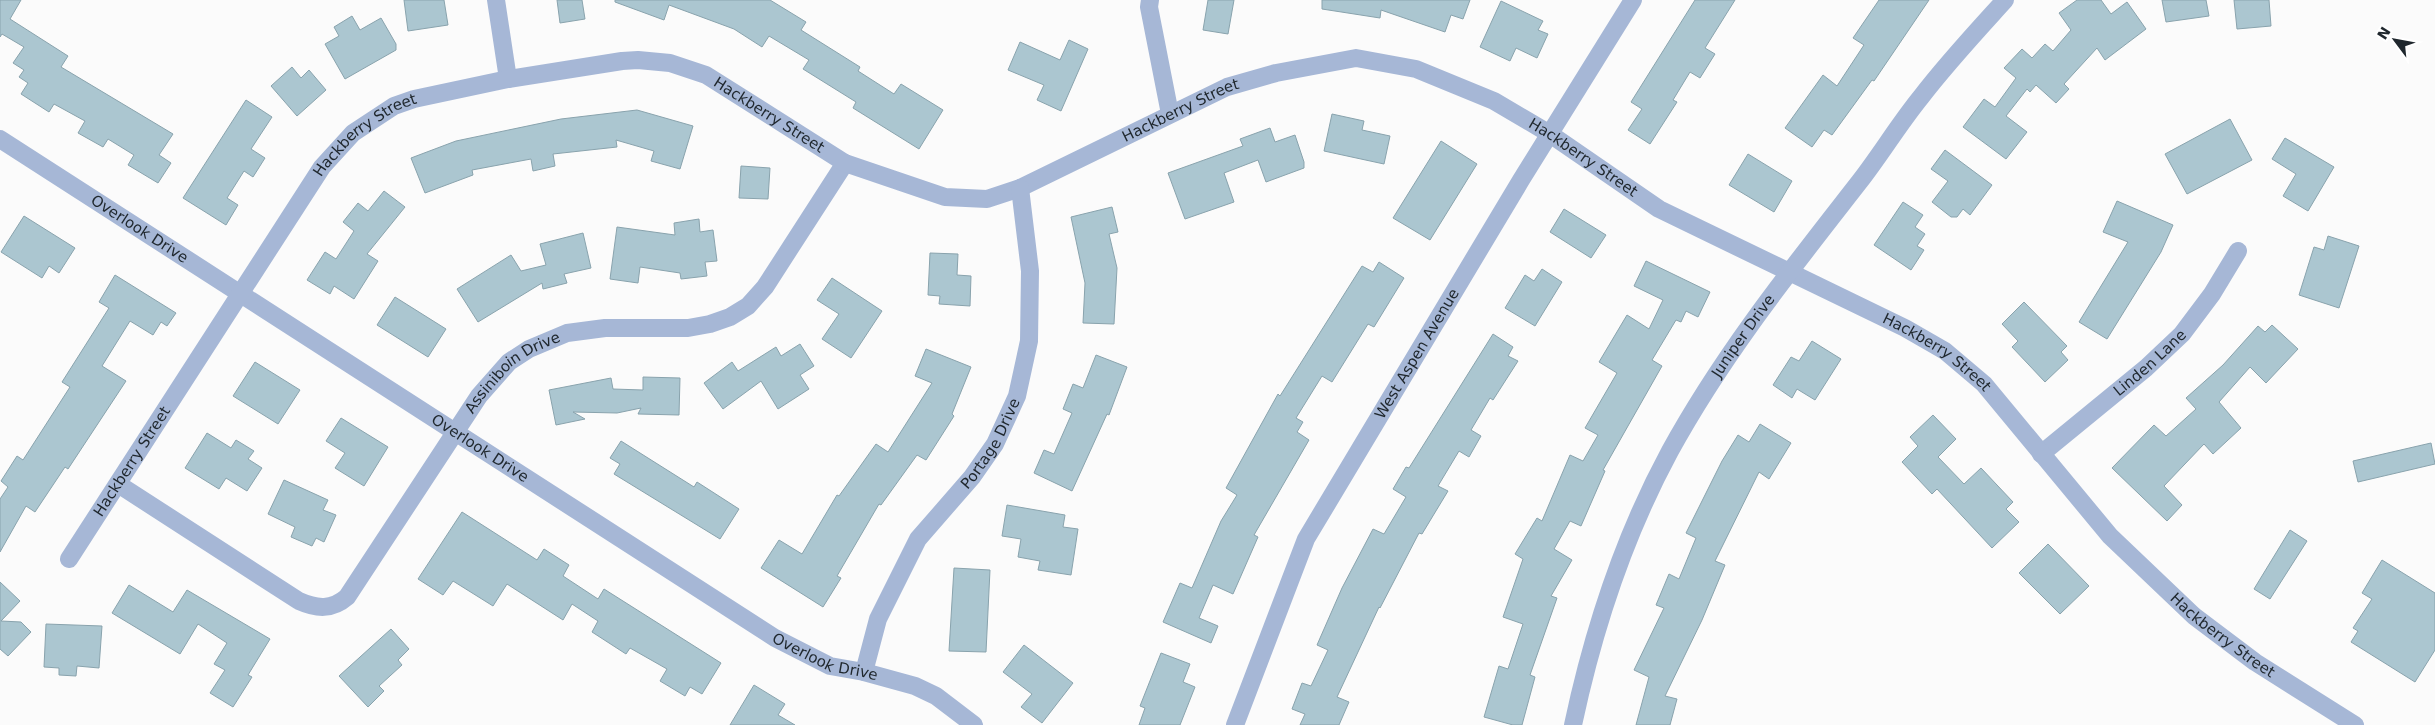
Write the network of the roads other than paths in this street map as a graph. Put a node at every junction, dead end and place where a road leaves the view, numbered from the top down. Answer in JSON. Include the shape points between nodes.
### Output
{"nodes":[{"id":1,"x":496,"y":0,"type":"edge"},
{"id":2,"x":1150,"y":0,"type":"edge"},
{"id":3,"x":1633,"y":0,"type":"edge"},
{"id":4,"x":2005,"y":0,"type":"edge"},
{"id":5,"x":508,"y":79,"type":"junction"},
{"id":6,"x":1170,"y":114,"type":"junction"},
{"id":7,"x":1550,"y":134,"type":"junction"},
{"id":8,"x":3,"y":147,"type":"edge"},
{"id":9,"x":846,"y":162,"type":"junction"},
{"id":10,"x":1020,"y":188,"type":"junction"},
{"id":11,"x":2238,"y":252,"type":"dead end"},
{"id":12,"x":1790,"y":273,"type":"junction"},
{"id":13,"x":240,"y":292,"type":"junction"},
{"id":14,"x":454,"y":432,"type":"junction"},
{"id":15,"x":2041,"y":454,"type":"junction"},
{"id":16,"x":118,"y":484,"type":"junction"},
{"id":17,"x":69,"y":559,"type":"dead end"},
{"id":18,"x":864,"y":672,"type":"junction"},
{"id":19,"x":974,"y":725,"type":"edge"},
{"id":20,"x":1235,"y":725,"type":"edge"},
{"id":21,"x":1573,"y":725,"type":"edge"},
{"id":22,"x":2355,"y":725,"type":"edge"}],
"edges":[{"from":1,"to":5,"type":"street"},
{"from":2,"to":6,"type":"street"},
{"from":3,"to":7,"type":"street","name":"West Aspen Avenue"},
{"from":4,"to":12,"type":"street","name":"Juniper Drive","via":[[1919,99]]},
{"from":5,"to":9,"type":"street","name":"Hackberry Street","via":[[622,61],[670,62],[723,84]]},
{"from":5,"to":13,"type":"street","name":"Hackberry Street","via":[[414,98],[394,106],[353,133],[322,167]]},
{"from":6,"to":7,"type":"street","name":"Hackberry Street","via":[[1227,87],[1276,73],[1356,58],[1416,69],[1494,101]]},
{"from":6,"to":10,"type":"street","name":"Hackberry Street"},
{"from":7,"to":12,"type":"street","name":"Hackberry Street","via":[[1659,208]]},
{"from":7,"to":20,"type":"street","name":"West Aspen Avenue","via":[[1306,539]]},
{"from":8,"to":13,"type":"street","name":"Overlook Drive"},
{"from":9,"to":10,"type":"street","name":"Hackberry Street","via":[[945,197],[987,198]]},
{"from":9,"to":14,"type":"street","name":"Assiniboin Drive","via":[[765,287],[748,306],[730,317],[688,328],[586,330],[548,340],[509,362],[492,379]]},
{"from":10,"to":18,"type":"street","name":"Portage Drive","via":[[1030,271],[1029,342],[1017,396],[995,444],[972,477],[918,539],[878,619]]},
{"from":11,"to":15,"type":"street","name":"Linden Lane","via":[[2182,334],[2146,368]]},
{"from":12,"to":15,"type":"street","name":"Hackberry Street","via":[[1905,328],[1945,351],[1984,384]]},
{"from":12,"to":21,"type":"street","name":"Juniper Drive","via":[[1707,388],[1653,485],[1625,549],[1603,612]]},
{"from":13,"to":14,"type":"street","name":"Overlook Drive"},
{"from":13,"to":16,"type":"street","name":"Hackberry Street"},
{"from":14,"to":16,"type":"street","name":"Assiniboin Drive","via":[[347,597],[332,607],[310,606],[300,601]]},
{"from":14,"to":18,"type":"street","name":"Overlook Drive","via":[[775,638],[830,666]]},
{"from":15,"to":22,"type":"street","name":"Hackberry Street","via":[[2110,536],[2194,616],[2255,662]]},
{"from":16,"to":17,"type":"street","name":"Hackberry Street"},
{"from":18,"to":19,"type":"street","name":"Overlook Drive","via":[[915,686],[936,696]]}]}
